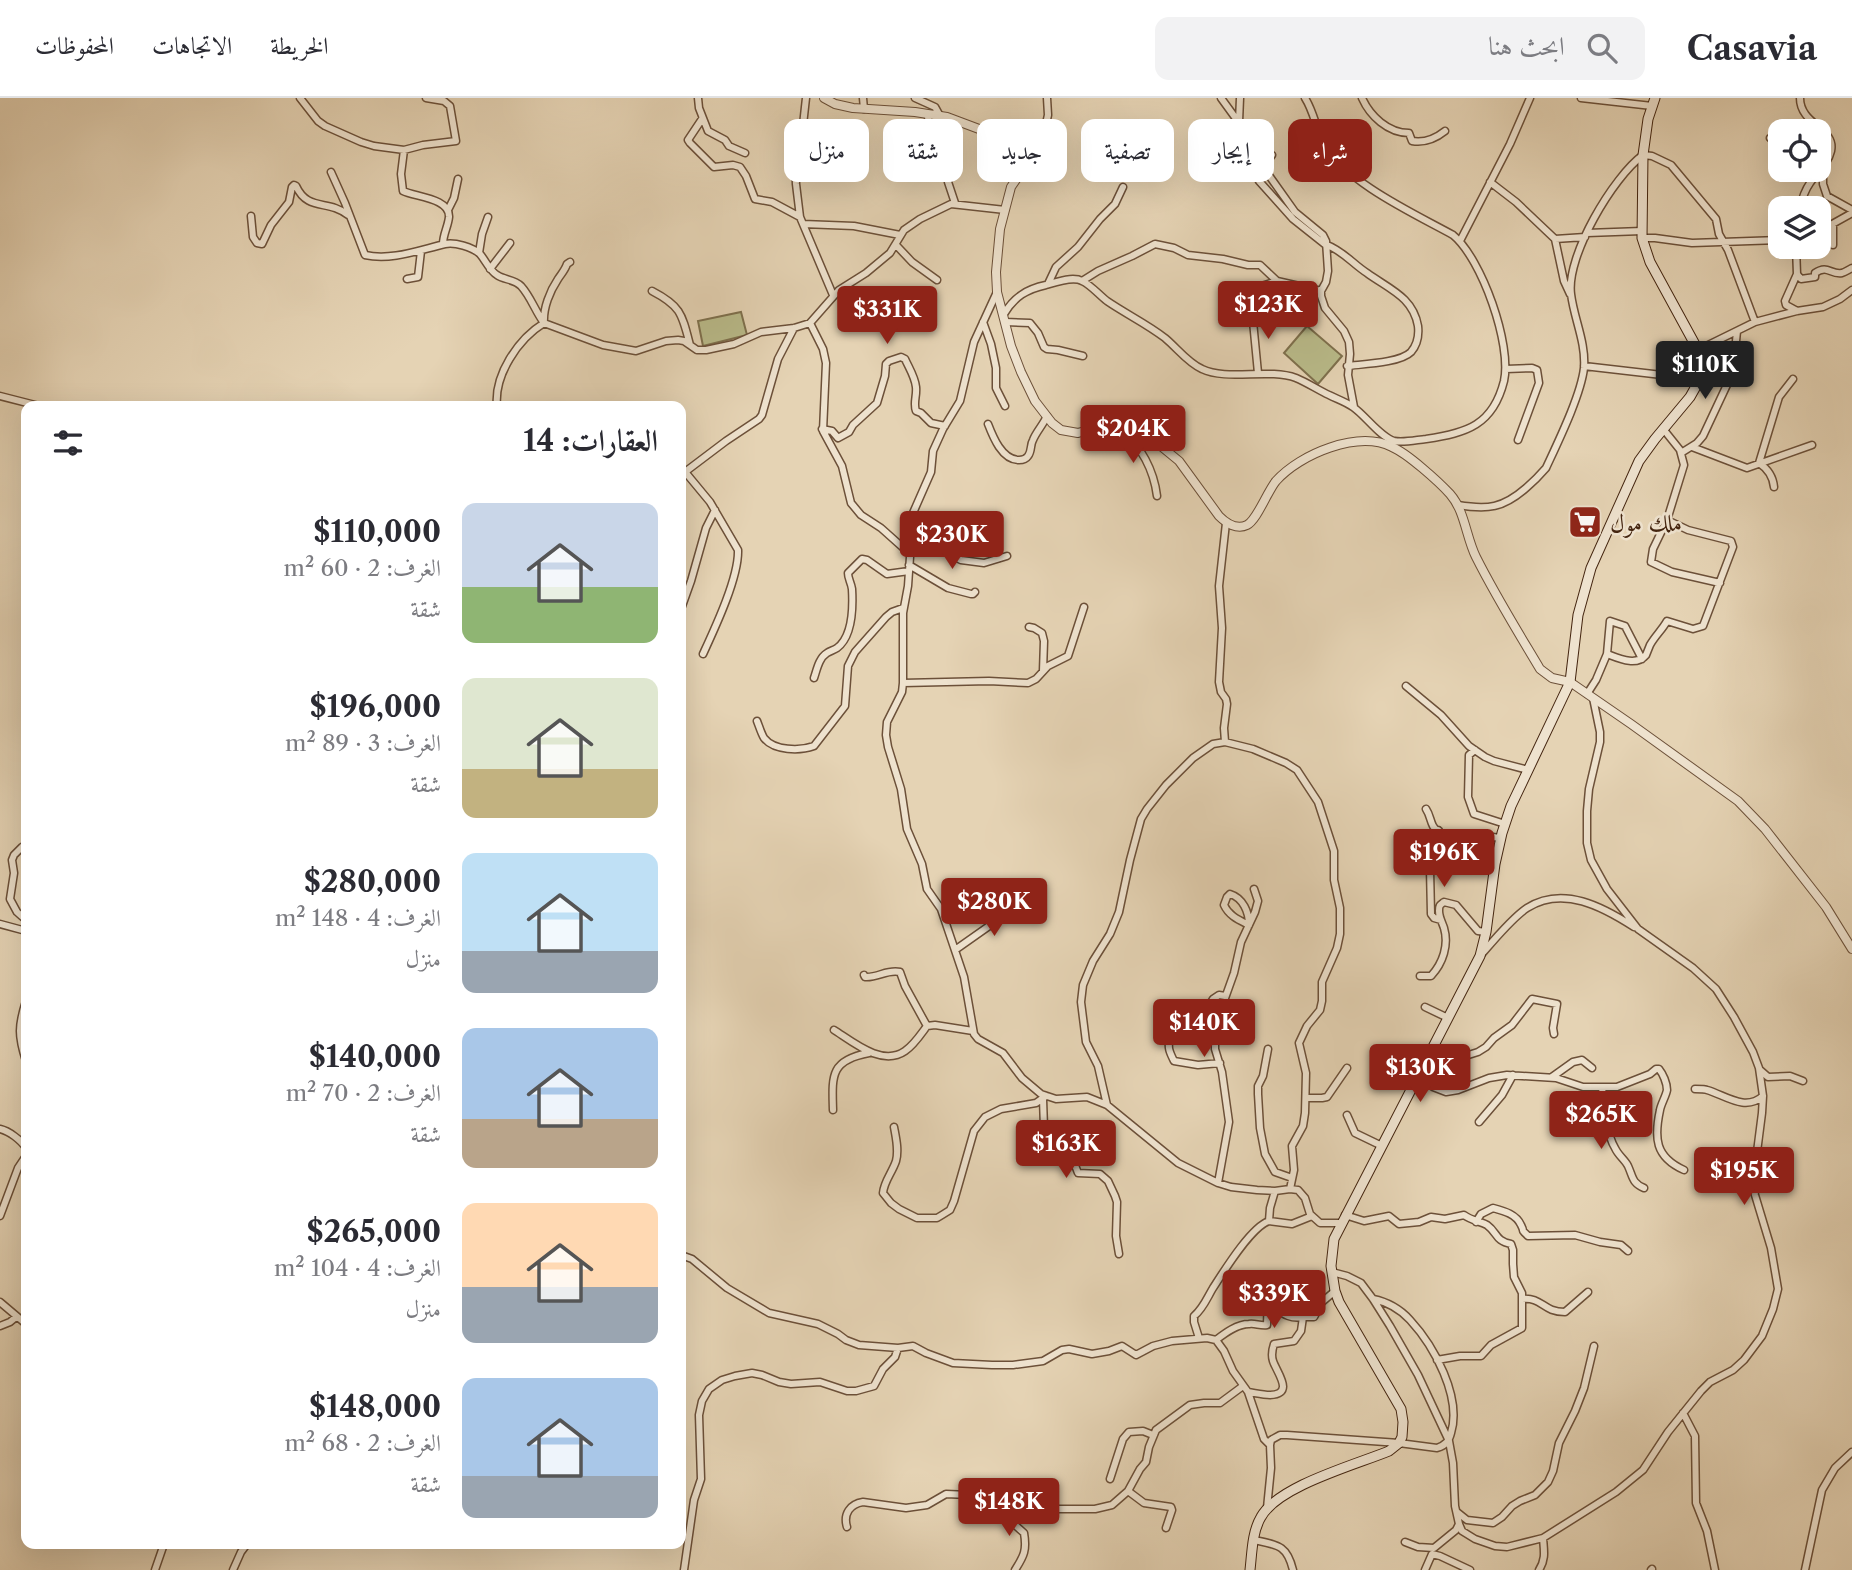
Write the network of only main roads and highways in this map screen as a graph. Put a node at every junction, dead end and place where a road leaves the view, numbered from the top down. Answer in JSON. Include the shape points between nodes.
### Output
{"nodes":[{"id":1,"x":1653,"y":102,"type":"edge"},
{"id":2,"x":1250,"y":1570,"type":"edge"}],
"edges":[{"from":1,"to":2,"type":"main road","via":[[1643,155],[1642,234],[1653,268],[1698,350],[1699,381],[1635,468],[1591,568],[1578,615],[1570,682],[1505,824],[1480,956],[1334,1239],[1335,1291],[1401,1409],[1399,1443],[1275,1501],[1256,1526]]}]}
